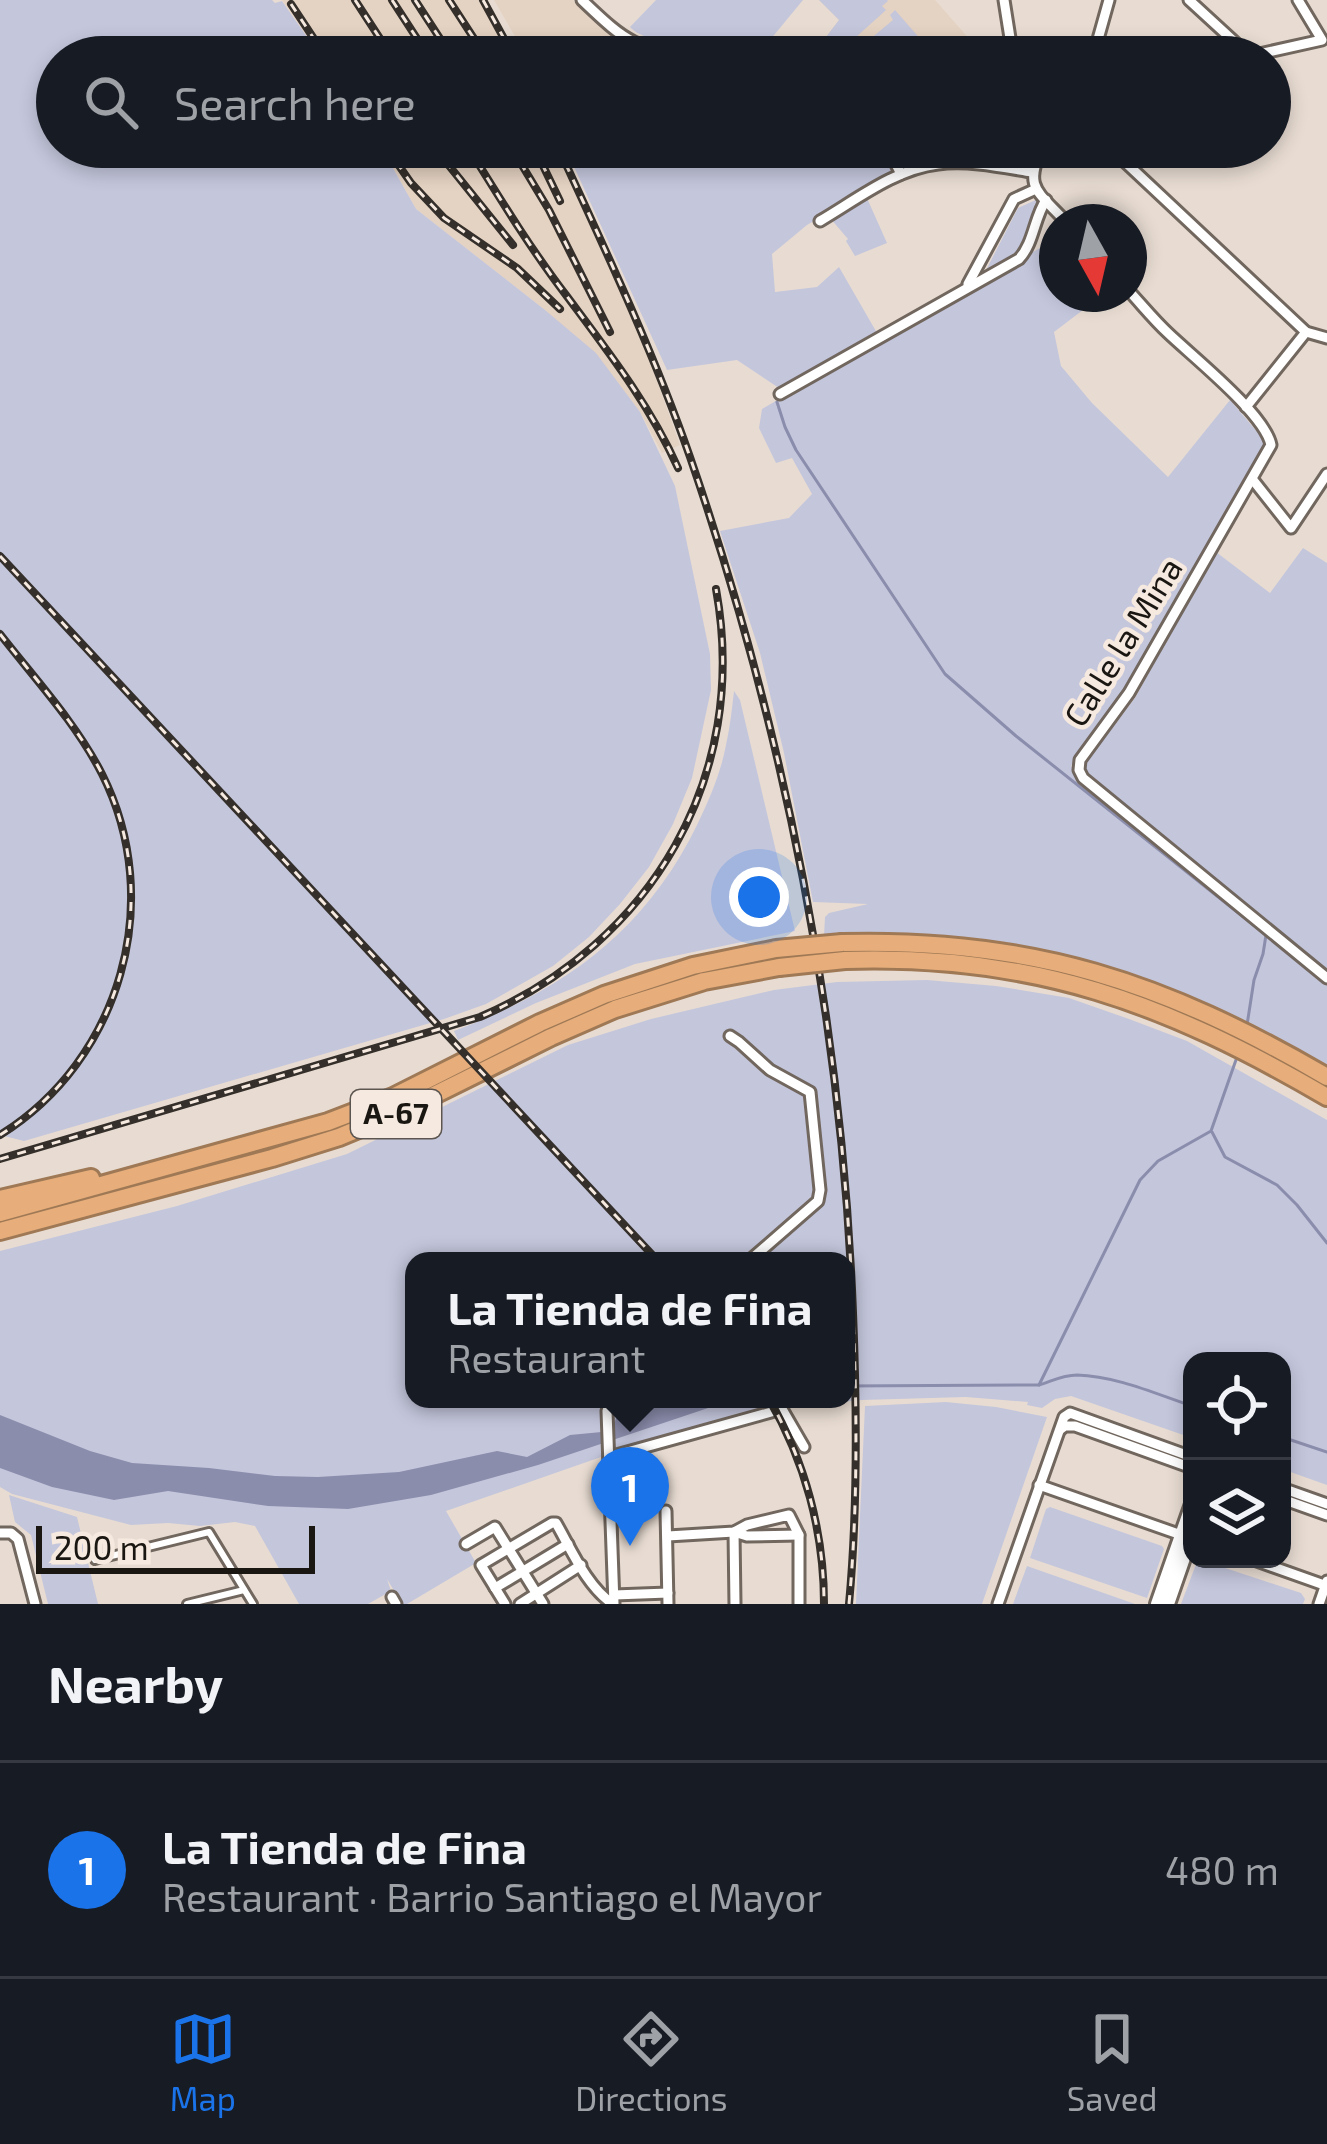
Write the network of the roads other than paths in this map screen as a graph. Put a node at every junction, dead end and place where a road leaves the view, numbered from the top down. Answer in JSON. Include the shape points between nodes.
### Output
{"nodes":[{"id":1,"x":582,"y":0,"type":"edge"},
{"id":2,"x":1004,"y":0,"type":"edge"},
{"id":3,"x":1109,"y":0,"type":"edge"},
{"id":4,"x":1190,"y":0,"type":"edge"},
{"id":5,"x":1298,"y":0,"type":"edge"},
{"id":6,"x":622,"y":36,"type":"edge"},
{"id":7,"x":1010,"y":36,"type":"edge"},
{"id":8,"x":1099,"y":36,"type":"edge"},
{"id":9,"x":1229,"y":36,"type":"edge"},
{"id":10,"x":1291,"y":47,"type":"edge"},
{"id":11,"x":899,"y":168,"type":"edge"},
{"id":12,"x":923,"y":168,"type":"edge"},
{"id":13,"x":1008,"y":168,"type":"edge"},
{"id":14,"x":1033,"y":168,"type":"edge"},
{"id":15,"x":1131,"y":168,"type":"edge"},
{"id":16,"x":1031,"y":172,"type":"junction"},
{"id":17,"x":902,"y":174,"type":"junction"},
{"id":18,"x":1036,"y":189,"type":"junction"},
{"id":19,"x":1046,"y":200,"type":"junction"},
{"id":20,"x":1050,"y":204,"type":"edge"},
{"id":21,"x":820,"y":221,"type":"dead end"},
{"id":22,"x":967,"y":287,"type":"junction"},
{"id":23,"x":1147,"y":311,"type":"edge"},
{"id":24,"x":1306,"y":332,"type":"junction"},
{"id":25,"x":1327,"y":338,"type":"edge"},
{"id":26,"x":780,"y":394,"type":"dead end"},
{"id":27,"x":1246,"y":407,"type":"junction"},
{"id":28,"x":1327,"y":474,"type":"edge"},
{"id":29,"x":1253,"y":480,"type":"junction"},
{"id":30,"x":1316,"y":493,"type":"junction"},
{"id":31,"x":1327,"y":502,"type":"edge"},
{"id":32,"x":843,"y":952,"type":"junction"},
{"id":33,"x":777,"y":958,"type":"junction"},
{"id":34,"x":1327,"y":978,"type":"edge"},
{"id":35,"x":730,"y":1036,"type":"dead end"},
{"id":36,"x":1327,"y":1077,"type":"edge"},
{"id":37,"x":1327,"y":1097,"type":"edge"},
{"id":38,"x":348,"y":1115,"type":"junction"},
{"id":39,"x":0,"y":1199,"type":"edge"},
{"id":40,"x":0,"y":1214,"type":"edge"},
{"id":41,"x":0,"y":1233,"type":"edge"},
{"id":42,"x":759,"y":1252,"type":"edge"},
{"id":43,"x":608,"y":1408,"type":"edge"},
{"id":44,"x":1058,"y":1433,"type":"junction"},
{"id":45,"x":804,"y":1447,"type":"dead end"},
{"id":46,"x":609,"y":1453,"type":"junction"},
{"id":47,"x":1183,"y":1454,"type":"edge"},
{"id":48,"x":1183,"y":1465,"type":"edge"},
{"id":49,"x":1040,"y":1485,"type":"junction"},
{"id":50,"x":1291,"y":1491,"type":"edge"},
{"id":51,"x":1291,"y":1502,"type":"edge"},
{"id":52,"x":1327,"y":1504,"type":"edge"},
{"id":53,"x":666,"y":1511,"type":"dead end"},
{"id":54,"x":1327,"y":1515,"type":"edge"},
{"id":55,"x":734,"y":1532,"type":"junction"},
{"id":56,"x":0,"y":1533,"type":"edge"},
{"id":57,"x":799,"y":1535,"type":"junction"},
{"id":58,"x":1183,"y":1535,"type":"edge"},
{"id":59,"x":668,"y":1536,"type":"junction"},
{"id":60,"x":568,"y":1544,"type":"junction"},
{"id":61,"x":508,"y":1549,"type":"junction"},
{"id":62,"x":1183,"y":1550,"type":"edge"},
{"id":63,"x":1183,"y":1556,"type":"edge"},
{"id":64,"x":95,"y":1560,"type":"dead end"},
{"id":65,"x":481,"y":1565,"type":"junction"},
{"id":66,"x":581,"y":1565,"type":"junction"},
{"id":67,"x":613,"y":1568,"type":"junction"},
{"id":68,"x":1279,"y":1568,"type":"edge"},
{"id":69,"x":523,"y":1571,"type":"junction"},
{"id":70,"x":1326,"y":1583,"type":"edge"},
{"id":71,"x":594,"y":1584,"type":"junction"},
{"id":72,"x":495,"y":1588,"type":"junction"},
{"id":73,"x":244,"y":1590,"type":"junction"},
{"id":74,"x":537,"y":1593,"type":"junction"},
{"id":75,"x":668,"y":1599,"type":"edge"},
{"id":76,"x":613,"y":1601,"type":"edge"},
{"id":77,"x":35,"y":1604,"type":"edge"},
{"id":78,"x":188,"y":1604,"type":"edge"},
{"id":79,"x":253,"y":1604,"type":"edge"},
{"id":80,"x":505,"y":1604,"type":"edge"},
{"id":81,"x":520,"y":1604,"type":"edge"},
{"id":82,"x":544,"y":1604,"type":"edge"},
{"id":83,"x":735,"y":1604,"type":"edge"},
{"id":84,"x":799,"y":1604,"type":"edge"},
{"id":85,"x":998,"y":1604,"type":"edge"},
{"id":86,"x":1157,"y":1604,"type":"edge"},
{"id":87,"x":1168,"y":1604,"type":"edge"},
{"id":88,"x":1319,"y":1604,"type":"edge"}],
"edges":[{"from":1,"to":6,"type":"street"},
{"from":2,"to":7,"type":"street"},
{"from":3,"to":8,"type":"street"},
{"from":4,"to":9,"type":"street"},
{"from":5,"to":10,"type":"street","via":[[1322,40]]},
{"from":11,"to":17,"type":"street"},
{"from":12,"to":17,"type":"street"},
{"from":13,"to":16,"type":"street"},
{"from":14,"to":16,"type":"street"},
{"from":15,"to":24,"type":"street"},
{"from":16,"to":18,"type":"street"},
{"from":17,"to":21,"type":"street"},
{"from":18,"to":19,"type":"street"},
{"from":18,"to":22,"type":"street","via":[[1014,199]]},
{"from":19,"to":20,"type":"street"},
{"from":19,"to":22,"type":"street","via":[[1024,255]]},
{"from":22,"to":26,"type":"street"},
{"from":23,"to":27,"type":"street","name":"Calle la Mina"},
{"from":24,"to":25,"type":"street"},
{"from":24,"to":27,"type":"street"},
{"from":27,"to":29,"type":"street","name":"Calle la Mina","via":[[1271,438]]},
{"from":28,"to":30,"type":"street"},
{"from":29,"to":30,"type":"street","via":[[1291,529]]},
{"from":29,"to":34,"type":"street","name":"Calle la Mina","via":[[1079,770]]},
{"from":30,"to":31,"type":"street"},
{"from":32,"to":33,"type":"highway","number":"A-67","bridge":true},
{"from":32,"to":36,"type":"highway","number":"A-67","via":[[950,945],[1088,969],[1198,1009]]},
{"from":32,"to":37,"type":"highway","number":"A-67","via":[[961,963],[1098,990],[1208,1032]]},
{"from":33,"to":38,"type":"highway","number":"A-67","via":[[693,966],[604,995]]},
{"from":33,"to":41,"type":"highway","number":"A-67","via":[[615,1009],[339,1137]]},
{"from":35,"to":42,"type":"street","via":[[809,1092],[818,1201]]},
{"from":38,"to":39,"type":"highway"},
{"from":38,"to":40,"type":"highway","number":"A-67"},
{"from":43,"to":46,"type":"street"},
{"from":44,"to":47,"type":"street","via":[[1070,1413]]},
{"from":44,"to":48,"type":"street","via":[[1075,1426]]},
{"from":44,"to":49,"type":"street"},
{"from":45,"to":46,"type":"street","via":[[782,1408]]},
{"from":46,"to":67,"type":"street"},
{"from":49,"to":58,"type":"street"},
{"from":49,"to":85,"type":"street"},
{"from":50,"to":52,"type":"street"},
{"from":51,"to":54,"type":"street"},
{"from":53,"to":59,"type":"street"},
{"from":55,"to":57,"type":"street"},
{"from":55,"to":57,"type":"street","via":[[789,1515]]},
{"from":55,"to":59,"type":"street"},
{"from":55,"to":83,"type":"street"},
{"from":56,"to":77,"type":"street","via":[[18,1539]]},
{"from":57,"to":84,"type":"street"},
{"from":59,"to":75,"type":"street"},
{"from":60,"to":61,"type":"street","via":[[552,1522]]},
{"from":60,"to":66,"type":"street"},
{"from":60,"to":69,"type":"street"},
{"from":61,"to":65,"type":"street"},
{"from":61,"to":65,"type":"street","via":[[495,1527],[465,1542]]},
{"from":61,"to":69,"type":"street"},
{"from":62,"to":86,"type":"main road"},
{"from":63,"to":87,"type":"main road"},
{"from":64,"to":73,"type":"street","via":[[209,1532]]},
{"from":65,"to":72,"type":"street"},
{"from":66,"to":71,"type":"street"},
{"from":66,"to":74,"type":"street"},
{"from":67,"to":71,"type":"street"},
{"from":67,"to":76,"type":"street"},
{"from":68,"to":70,"type":"street"},
{"from":69,"to":72,"type":"street"},
{"from":69,"to":74,"type":"street"},
{"from":70,"to":88,"type":"street"},
{"from":71,"to":76,"type":"street"},
{"from":72,"to":80,"type":"street"},
{"from":73,"to":78,"type":"street"},
{"from":73,"to":79,"type":"street"},
{"from":74,"to":81,"type":"street"},
{"from":74,"to":82,"type":"street"},
{"from":75,"to":76,"type":"street"}]}
